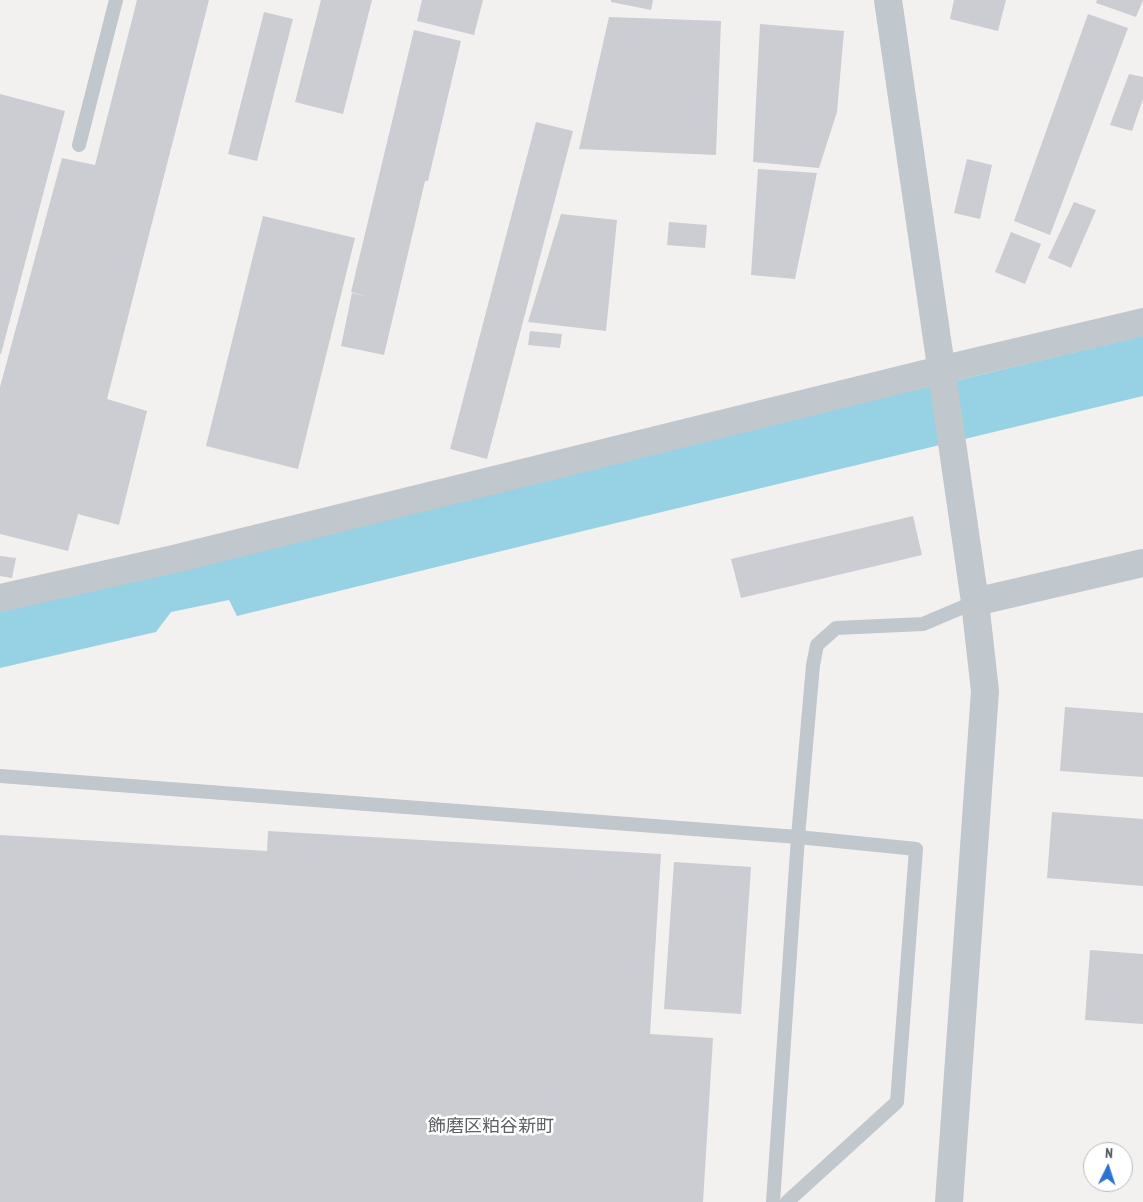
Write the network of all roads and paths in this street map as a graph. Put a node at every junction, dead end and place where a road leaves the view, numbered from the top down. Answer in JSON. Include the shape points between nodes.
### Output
{"nodes":[{"id":1,"x":116,"y":0,"type":"edge"},
{"id":2,"x":888,"y":0,"type":"edge"},
{"id":3,"x":79,"y":145,"type":"dead end"},
{"id":4,"x":1143,"y":322,"type":"edge"},
{"id":5,"x":940,"y":370,"type":"junction"},
{"id":6,"x":1143,"y":563,"type":"edge"},
{"id":7,"x":0,"y":598,"type":"edge"},
{"id":8,"x":975,"y":602,"type":"junction"},
{"id":9,"x":0,"y":776,"type":"edge"},
{"id":10,"x":798,"y":837,"type":"junction"},
{"id":11,"x":773,"y":1202,"type":"edge"},
{"id":12,"x":787,"y":1202,"type":"edge"},
{"id":13,"x":949,"y":1202,"type":"edge"}],
"edges":[{"from":1,"to":3,"type":"lane"},
{"from":2,"to":5,"type":"street"},
{"from":4,"to":5,"type":"street"},
{"from":5,"to":7,"type":"street","via":[[174,559]]},
{"from":5,"to":8,"type":"street"},
{"from":6,"to":8,"type":"street"},
{"from":8,"to":10,"type":"lane","via":[[923,624],[836,628],[817,645]]},
{"from":8,"to":13,"type":"street","via":[[985,691]]},
{"from":9,"to":10,"type":"lane"},
{"from":10,"to":11,"type":"lane"},
{"from":10,"to":12,"type":"lane","via":[[916,848],[897,1102]]}]}
